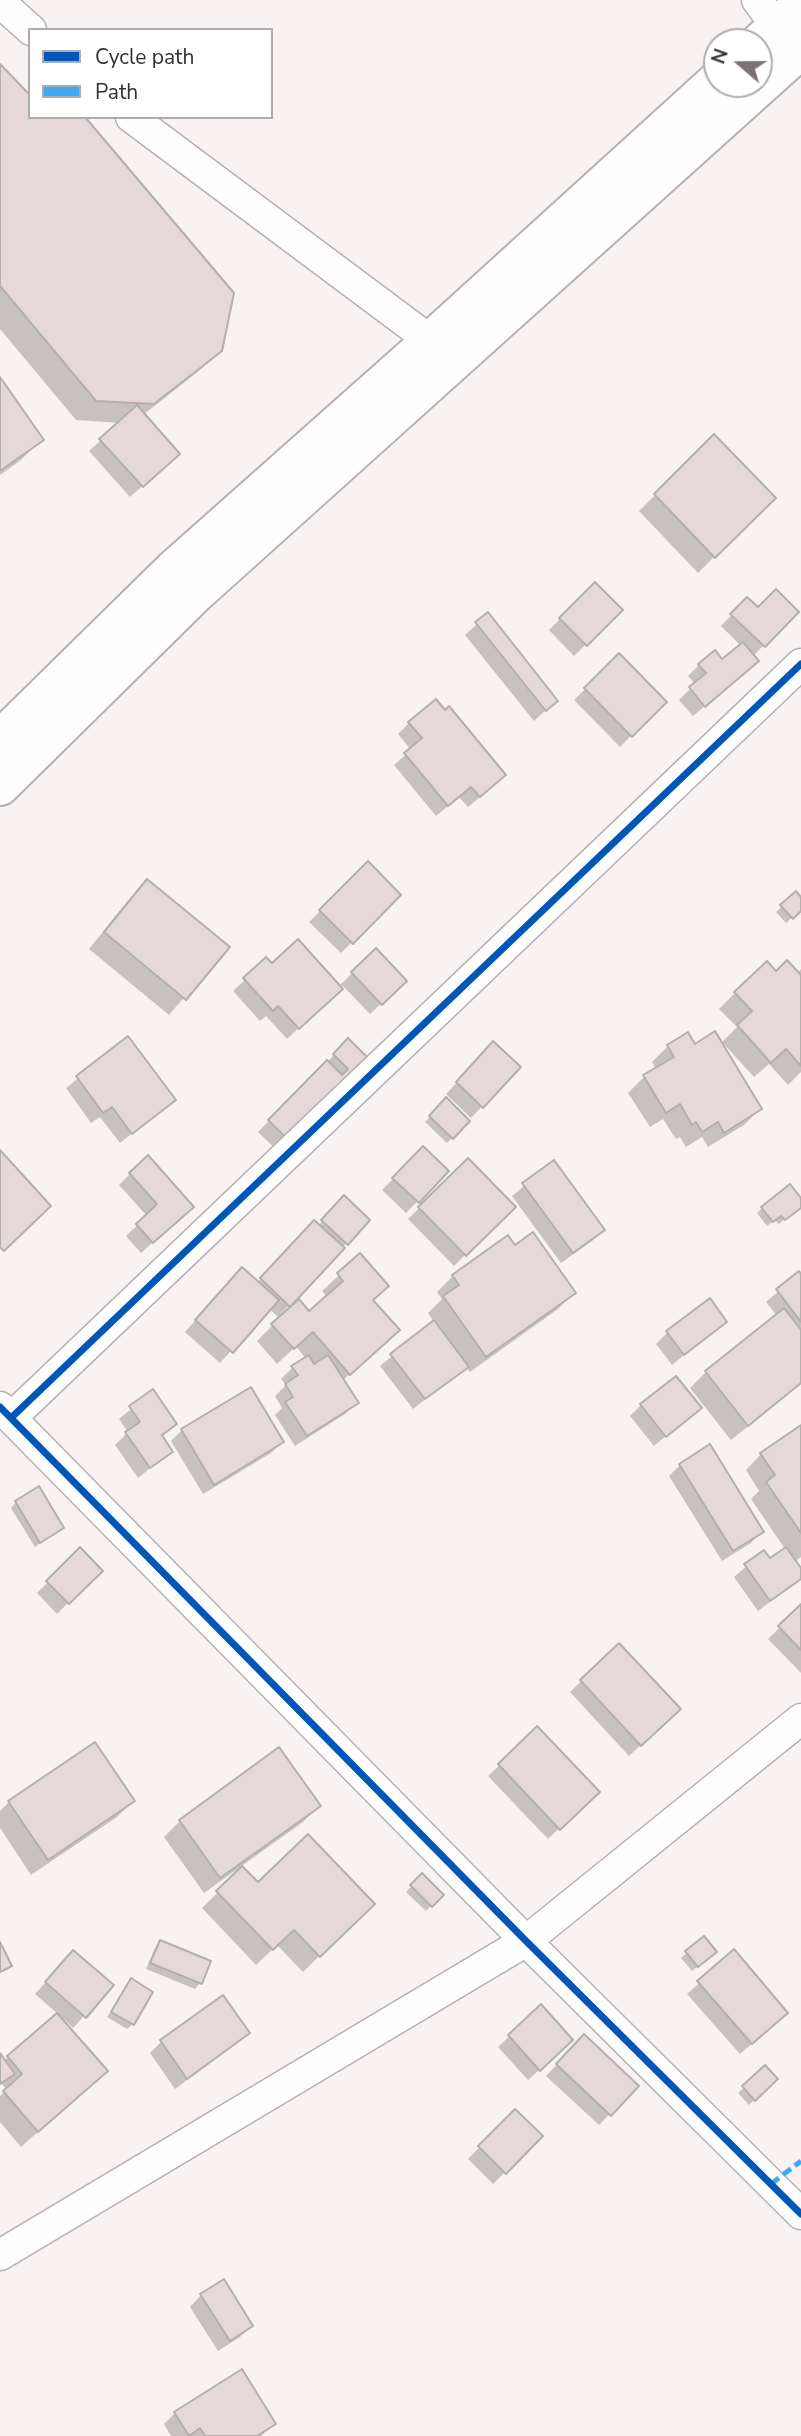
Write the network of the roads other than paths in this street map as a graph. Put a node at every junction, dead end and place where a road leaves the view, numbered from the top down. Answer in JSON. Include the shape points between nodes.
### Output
{"nodes":[{"id":1,"x":0,"y":2,"type":"edge"},
{"id":2,"x":779,"y":25,"type":"edge"},
{"id":3,"x":30,"y":28,"type":"edge"},
{"id":4,"x":703,"y":94,"type":"edge"},
{"id":5,"x":133,"y":119,"type":"edge"},
{"id":6,"x":431,"y":341,"type":"junction"},
{"id":7,"x":801,"y":664,"type":"edge"},
{"id":8,"x":0,"y":740,"type":"edge"},
{"id":9,"x":0,"y":786,"type":"edge"},
{"id":10,"x":6,"y":1412,"type":"edge"},
{"id":11,"x":801,"y":1719,"type":"edge"},
{"id":12,"x":526,"y":1941,"type":"junction"},
{"id":13,"x":801,"y":2214,"type":"edge"},
{"id":14,"x":0,"y":2255,"type":"edge"}],
"edges":[{"from":1,"to":3,"type":"street"},
{"from":2,"to":9,"type":"main road"},
{"from":4,"to":6,"type":"main road"},
{"from":5,"to":6,"type":"street"},
{"from":6,"to":8,"type":"main road","via":[[173,570]]},
{"from":7,"to":10,"type":"street"},
{"from":10,"to":12,"type":"street"},
{"from":11,"to":12,"type":"street"},
{"from":12,"to":13,"type":"street"},
{"from":12,"to":14,"type":"street"}]}
